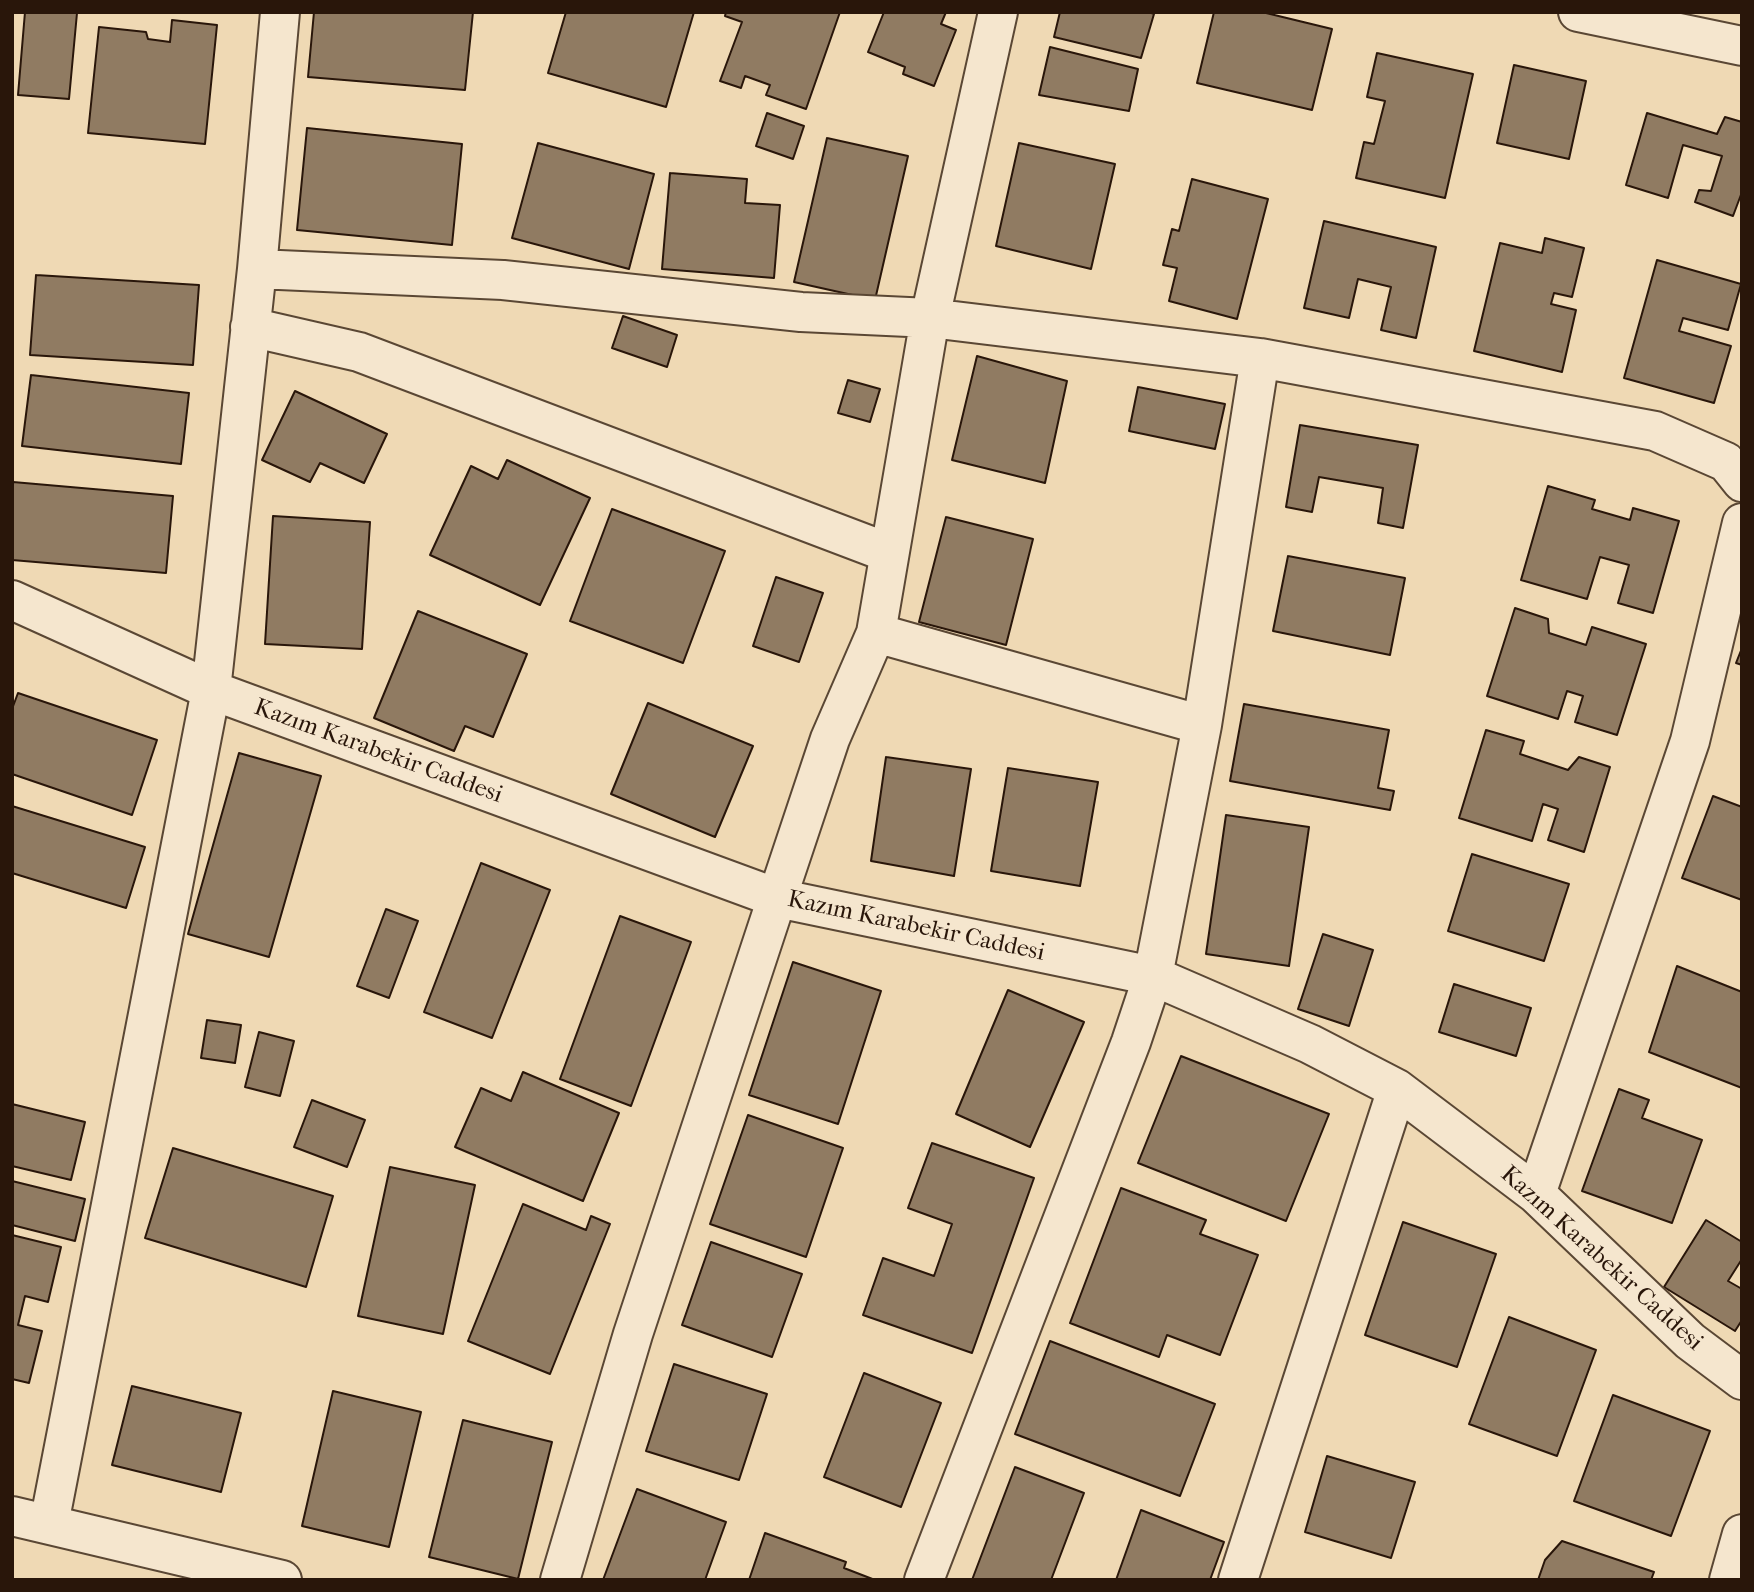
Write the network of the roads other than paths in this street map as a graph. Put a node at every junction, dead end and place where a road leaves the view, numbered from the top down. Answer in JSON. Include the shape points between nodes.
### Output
{"nodes":[{"id":1,"x":281,"y":12,"type":"edge"},
{"id":2,"x":998,"y":12,"type":"edge"},
{"id":3,"x":1578,"y":12,"type":"edge"},
{"id":4,"x":1742,"y":46,"type":"edge"},
{"id":5,"x":257,"y":270,"type":"junction"},
{"id":6,"x":930,"y":318,"type":"junction"},
{"id":7,"x":250,"y":327,"type":"junction"},
{"id":8,"x":1260,"y":358,"type":"junction"},
{"id":9,"x":1742,"y":482,"type":"edge"},
{"id":10,"x":1742,"y":523,"type":"edge"},
{"id":11,"x":889,"y":553,"type":"junction"},
{"id":12,"x":12,"y":600,"type":"edge"},
{"id":13,"x":876,"y":634,"type":"junction"},
{"id":14,"x":211,"y":690,"type":"junction"},
{"id":15,"x":1202,"y":725,"type":"junction"},
{"id":16,"x":777,"y":898,"type":"junction"},
{"id":17,"x":1153,"y":976,"type":"junction"},
{"id":18,"x":1397,"y":1089,"type":"junction"},
{"id":19,"x":1536,"y":1194,"type":"junction"},
{"id":20,"x":1742,"y":1380,"type":"edge"},
{"id":21,"x":12,"y":1516,"type":"edge"},
{"id":22,"x":50,"y":1524,"type":"junction"},
{"id":23,"x":1742,"y":1534,"type":"edge"},
{"id":24,"x":140,"y":1563,"type":"edge"},
{"id":25,"x":282,"y":1580,"type":"edge"},
{"id":26,"x":560,"y":1580,"type":"edge"},
{"id":27,"x":924,"y":1580,"type":"edge"},
{"id":28,"x":1238,"y":1580,"type":"edge"},
{"id":29,"x":1729,"y":1580,"type":"edge"}],
"edges":[{"from":1,"to":5,"type":"street"},
{"from":2,"to":6,"type":"street"},
{"from":3,"to":4,"type":"street"},
{"from":5,"to":6,"type":"street","via":[[503,280],[801,312]]},
{"from":5,"to":7,"type":"street"},
{"from":6,"to":8,"type":"street"},
{"from":6,"to":11,"type":"street"},
{"from":7,"to":11,"type":"street","via":[[359,352]]},
{"from":7,"to":14,"type":"street"},
{"from":8,"to":9,"type":"street","via":[[1655,431],[1726,462]]},
{"from":8,"to":15,"type":"street"},
{"from":10,"to":19,"type":"street","via":[[1690,741]]},
{"from":11,"to":13,"type":"street"},
{"from":12,"to":14,"type":"street","name":"Kazım Karabekir Caddesi"},
{"from":13,"to":15,"type":"street"},
{"from":13,"to":16,"type":"street","via":[[830,739]]},
{"from":14,"to":16,"type":"street","name":"Kazım Karabekir Caddesi"},
{"from":14,"to":22,"type":"street"},
{"from":15,"to":17,"type":"street"},
{"from":16,"to":17,"type":"street","name":"Kazım Karabekir Caddesi"},
{"from":16,"to":26,"type":"street","via":[[633,1334]]},
{"from":17,"to":18,"type":"street","name":"Kazım Karabekir Caddesi","via":[[1310,1044]]},
{"from":17,"to":27,"type":"street"},
{"from":18,"to":19,"type":"street","name":"Kazım Karabekir Caddesi"},
{"from":18,"to":28,"type":"street"},
{"from":19,"to":20,"type":"street","name":"Kazım Karabekir Caddesi","via":[[1690,1342]]},
{"from":21,"to":22,"type":"street"},
{"from":22,"to":24,"type":"street"},
{"from":23,"to":29,"type":"street"},
{"from":24,"to":25,"type":"street"}]}
